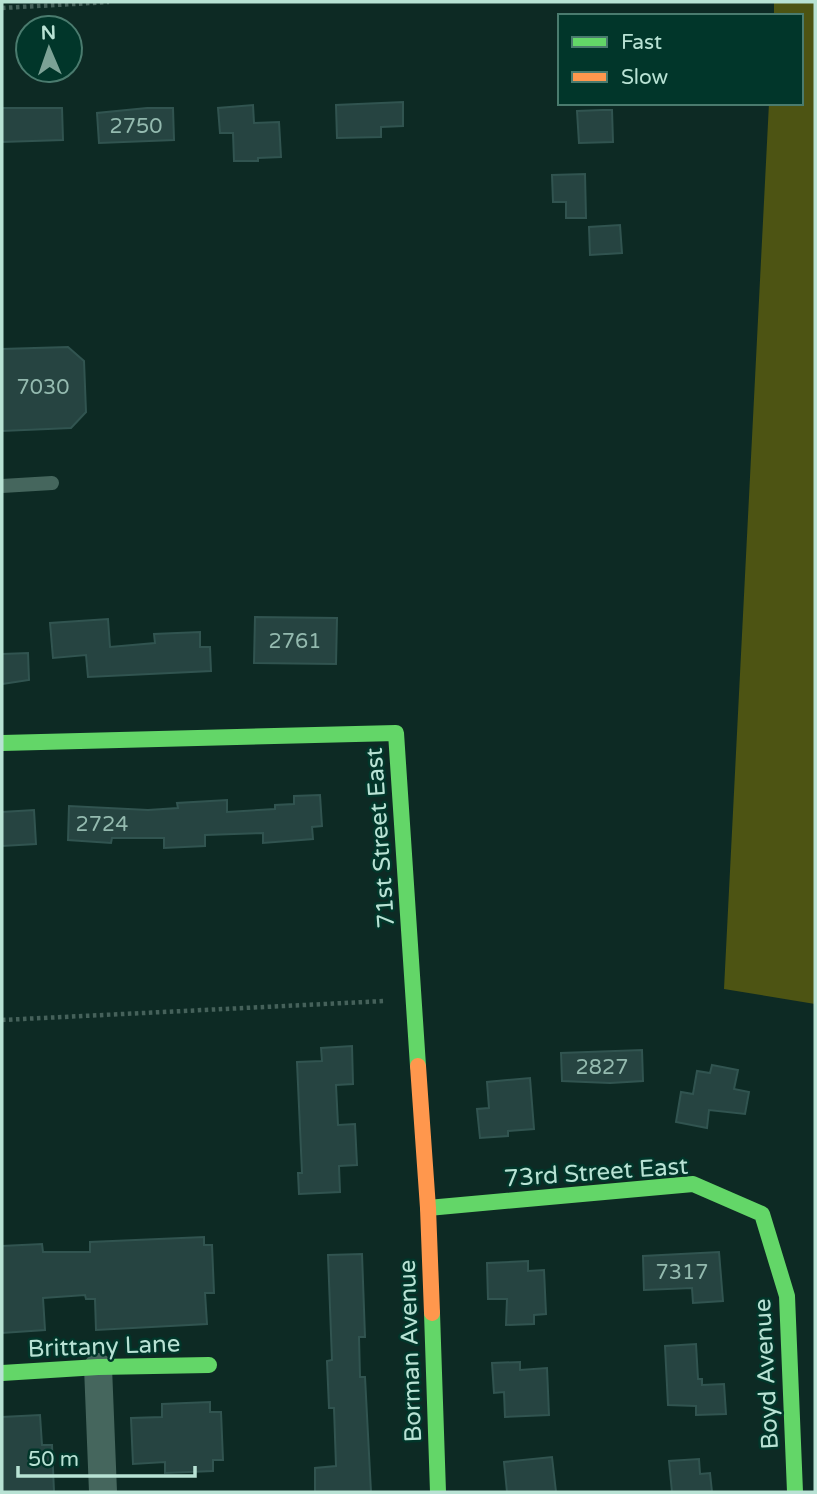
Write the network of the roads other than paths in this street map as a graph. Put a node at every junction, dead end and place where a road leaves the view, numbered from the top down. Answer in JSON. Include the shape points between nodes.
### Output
{"nodes":[{"id":1,"x":52,"y":483,"type":"dead end"},
{"id":2,"x":2,"y":485,"type":"edge"},
{"id":3,"x":2,"y":743,"type":"edge"},
{"id":4,"x":428,"y":1208,"type":"junction"},
{"id":5,"x":761,"y":1213,"type":"joint"},
{"id":6,"x":209,"y":1365,"type":"dead end"},
{"id":7,"x":98,"y":1367,"type":"junction"},
{"id":8,"x":2,"y":1373,"type":"edge"},
{"id":9,"x":103,"y":1492,"type":"edge"},
{"id":10,"x":438,"y":1492,"type":"edge"},
{"id":11,"x":795,"y":1492,"type":"edge"}],
"edges":[{"from":1,"to":2,"type":"lane"},
{"from":3,"to":4,"type":"street","name":"71st Street East","via":[[396,733]]},
{"from":4,"to":5,"type":"street","name":"73rd Street East","via":[[692,1184]]},
{"from":4,"to":10,"type":"street","name":"Borman Avenue"},
{"from":5,"to":11,"type":"street","name":"Boyd Avenue","via":[[787,1296]]},
{"from":6,"to":7,"type":"street","name":"Brittany Lane"},
{"from":7,"to":8,"type":"street","name":"Brittany Lane"},
{"from":7,"to":9,"type":"street"}]}
